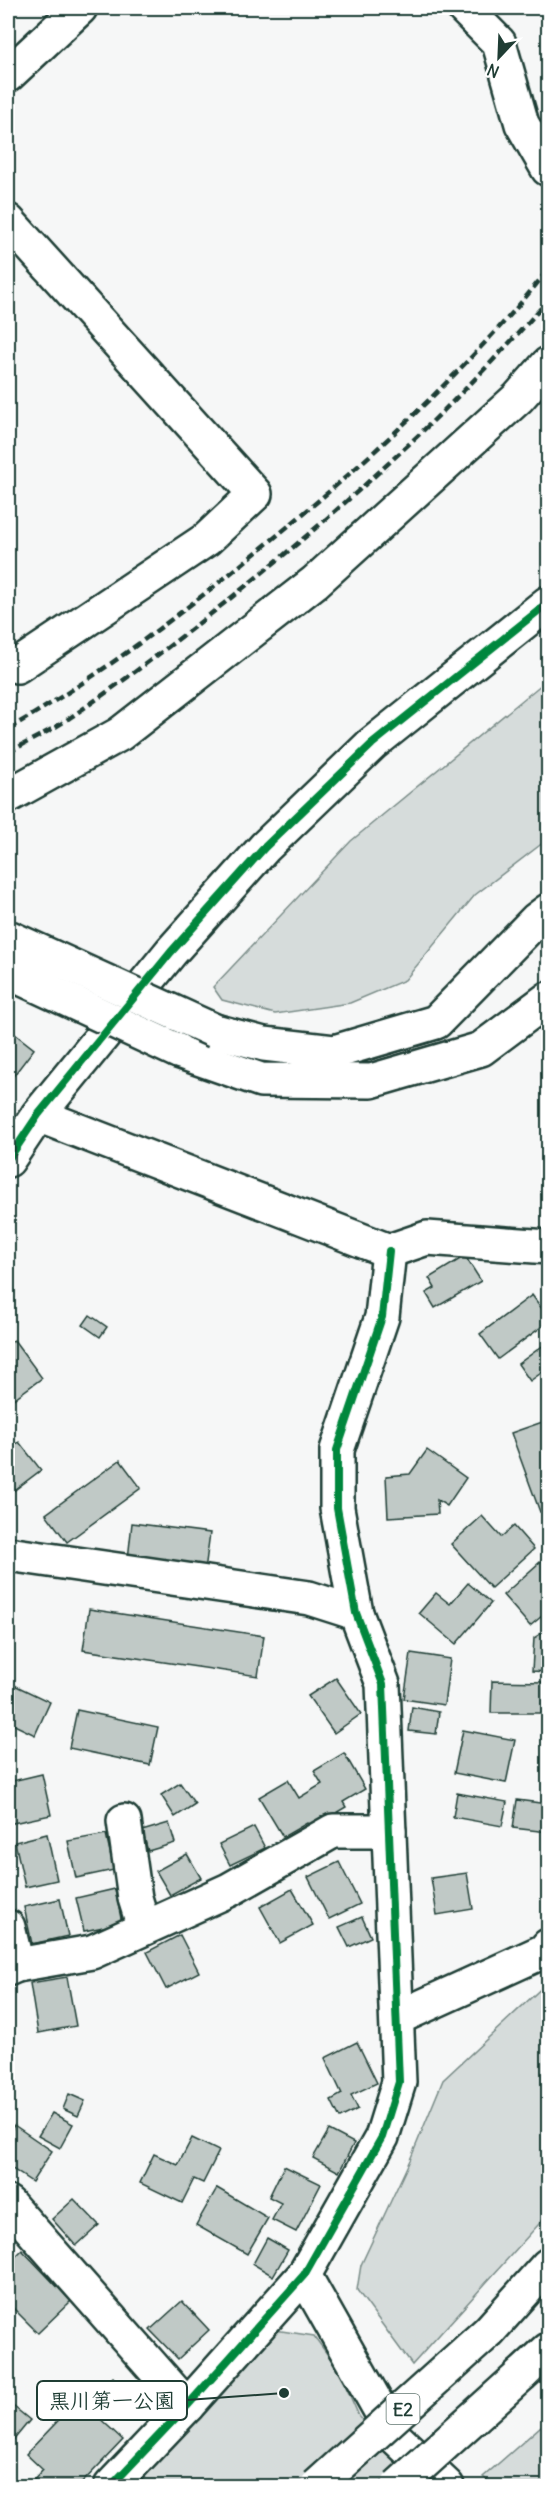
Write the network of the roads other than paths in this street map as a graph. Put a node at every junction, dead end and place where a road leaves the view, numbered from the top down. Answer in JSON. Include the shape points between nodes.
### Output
{"nodes":[{"id":1,"x":80,"y":8,"type":"edge"},
{"id":2,"x":464,"y":8,"type":"edge"},
{"id":3,"x":8,"y":75,"type":"edge"},
{"id":4,"x":549,"y":169,"type":"edge"},
{"id":5,"x":8,"y":221,"type":"edge"},
{"id":6,"x":549,"y":364,"type":"edge"},
{"id":7,"x":549,"y":603,"type":"edge"},
{"id":8,"x":17,"y":666,"type":"dead end"},
{"id":9,"x":8,"y":796,"type":"edge"},
{"id":10,"x":549,"y":911,"type":"edge"},
{"id":11,"x":8,"y":937,"type":"edge"},
{"id":12,"x":8,"y":972,"type":"edge"},
{"id":13,"x":549,"y":999,"type":"edge"},
{"id":14,"x":38,"y":1114,"type":"junction"},
{"id":15,"x":8,"y":1160,"type":"edge"},
{"id":16,"x":549,"y":1247,"type":"edge"},
{"id":17,"x":389,"y":1251,"type":"junction"},
{"id":18,"x":8,"y":1554,"type":"edge"},
{"id":19,"x":356,"y":1612,"type":"junction"},
{"id":20,"x":124,"y":1821,"type":"dead end"},
{"id":21,"x":389,"y":1832,"type":"junction"},
{"id":22,"x":8,"y":1927,"type":"edge"},
{"id":23,"x":144,"y":1927,"type":"junction"},
{"id":24,"x":549,"y":1946,"type":"edge"},
{"id":25,"x":12,"y":1967,"type":"edge"},
{"id":26,"x":397,"y":2018,"type":"junction"},
{"id":27,"x":8,"y":2203,"type":"edge"},
{"id":28,"x":549,"y":2265,"type":"edge"},
{"id":29,"x":304,"y":2275,"type":"junction"},
{"id":30,"x":549,"y":2276,"type":"edge"},
{"id":31,"x":489,"y":2331,"type":"junction"},
{"id":32,"x":549,"y":2350,"type":"edge"},
{"id":33,"x":187,"y":2406,"type":"junction"},
{"id":34,"x":111,"y":2487,"type":"edge"},
{"id":35,"x":317,"y":2487,"type":"edge"},
{"id":36,"x":398,"y":2487,"type":"edge"},
{"id":37,"x":447,"y":2487,"type":"edge"}],
"edges":[{"from":1,"to":3,"type":"main road"},
{"from":2,"to":4,"type":"main road","via":[[499,43],[522,124]]},
{"from":5,"to":8,"type":"main road","via":[[255,494],[207,539]]},
{"from":6,"to":9,"type":"main road","via":[[518,398],[315,582],[120,734]]},
{"from":7,"to":14,"type":"main road","via":[[372,744],[265,847],[171,952]]},
{"from":10,"to":11,"type":"main road","bridge":true,"via":[[436,1022],[334,1052],[264,1044],[215,1031]]},
{"from":12,"to":13,"type":"main road","bridge":true,"via":[[177,1051],[261,1080],[371,1081],[480,1049]]},
{"from":14,"to":15,"type":"main road"},
{"from":14,"to":17,"type":"main road"},
{"from":16,"to":17,"type":"main road","via":[[427,1238]]},
{"from":17,"to":19,"type":"main road","via":[[382,1317],[337,1450],[337,1508]]},
{"from":18,"to":19,"type":"main road","via":[[309,1598]]},
{"from":19,"to":21,"type":"main road","via":[[383,1684]]},
{"from":20,"to":23,"type":"main road","via":[[135,1898]]},
{"from":21,"to":23,"type":"main road","via":[[333,1831],[229,1890]]},
{"from":21,"to":26,"type":"main road"},
{"from":22,"to":25,"type":"main road"},
{"from":23,"to":25,"type":"main road","via":[[92,1952]]},
{"from":24,"to":26,"type":"main road"},
{"from":26,"to":29,"type":"main road","via":[[399,2082],[382,2137]]},
{"from":27,"to":33,"type":"main road"},
{"from":28,"to":31,"type":"main road"},
{"from":29,"to":33,"type":"main road"},
{"from":29,"to":37,"type":"main road","via":[[396,2438]]},
{"from":30,"to":31,"type":"main road","number":"E2"},
{"from":31,"to":35,"type":"main road","number":"E2","bridge":true},
{"from":32,"to":36,"type":"main road","bridge":true},
{"from":33,"to":34,"type":"main road"}]}
